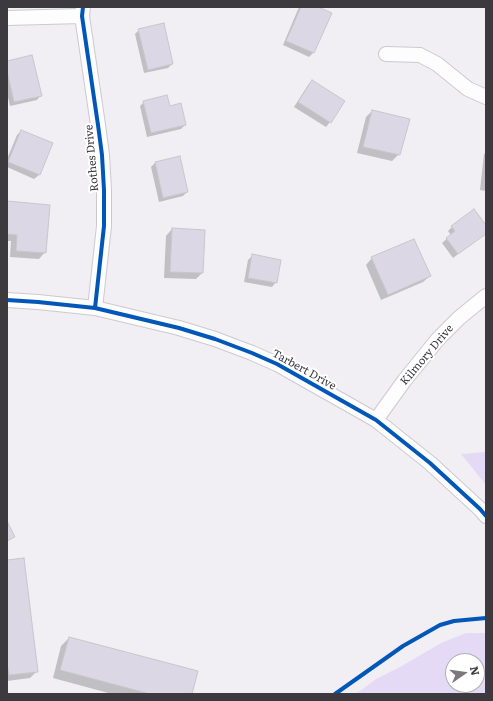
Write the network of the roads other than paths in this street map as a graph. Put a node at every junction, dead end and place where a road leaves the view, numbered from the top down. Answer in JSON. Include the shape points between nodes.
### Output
{"nodes":[{"id":1,"x":82,"y":11,"type":"edge"},
{"id":2,"x":7,"y":18,"type":"edge"},
{"id":3,"x":386,"y":54,"type":"dead end"},
{"id":4,"x":486,"y":97,"type":"edge"},
{"id":5,"x":486,"y":296,"type":"edge"},
{"id":6,"x":7,"y":300,"type":"edge"},
{"id":7,"x":95,"y":308,"type":"junction"},
{"id":8,"x":376,"y":420,"type":"junction"},
{"id":9,"x":486,"y":516,"type":"edge"}],
"edges":[{"from":1,"to":2,"type":"street"},
{"from":1,"to":7,"type":"street","name":"Rothes Drive","via":[[102,155],[104,190],[104,226]]},
{"from":3,"to":4,"type":"street","via":[[420,55],[437,64],[468,89]]},
{"from":5,"to":8,"type":"street","name":"Kilmory Drive","via":[[438,339]]},
{"from":6,"to":7,"type":"street","name":"Tarbert Drive"},
{"from":7,"to":8,"type":"street","name":"Tarbert Drive","via":[[179,328],[252,353]]},
{"from":8,"to":9,"type":"street","name":"Tarbert Drive","via":[[430,463]]}]}
